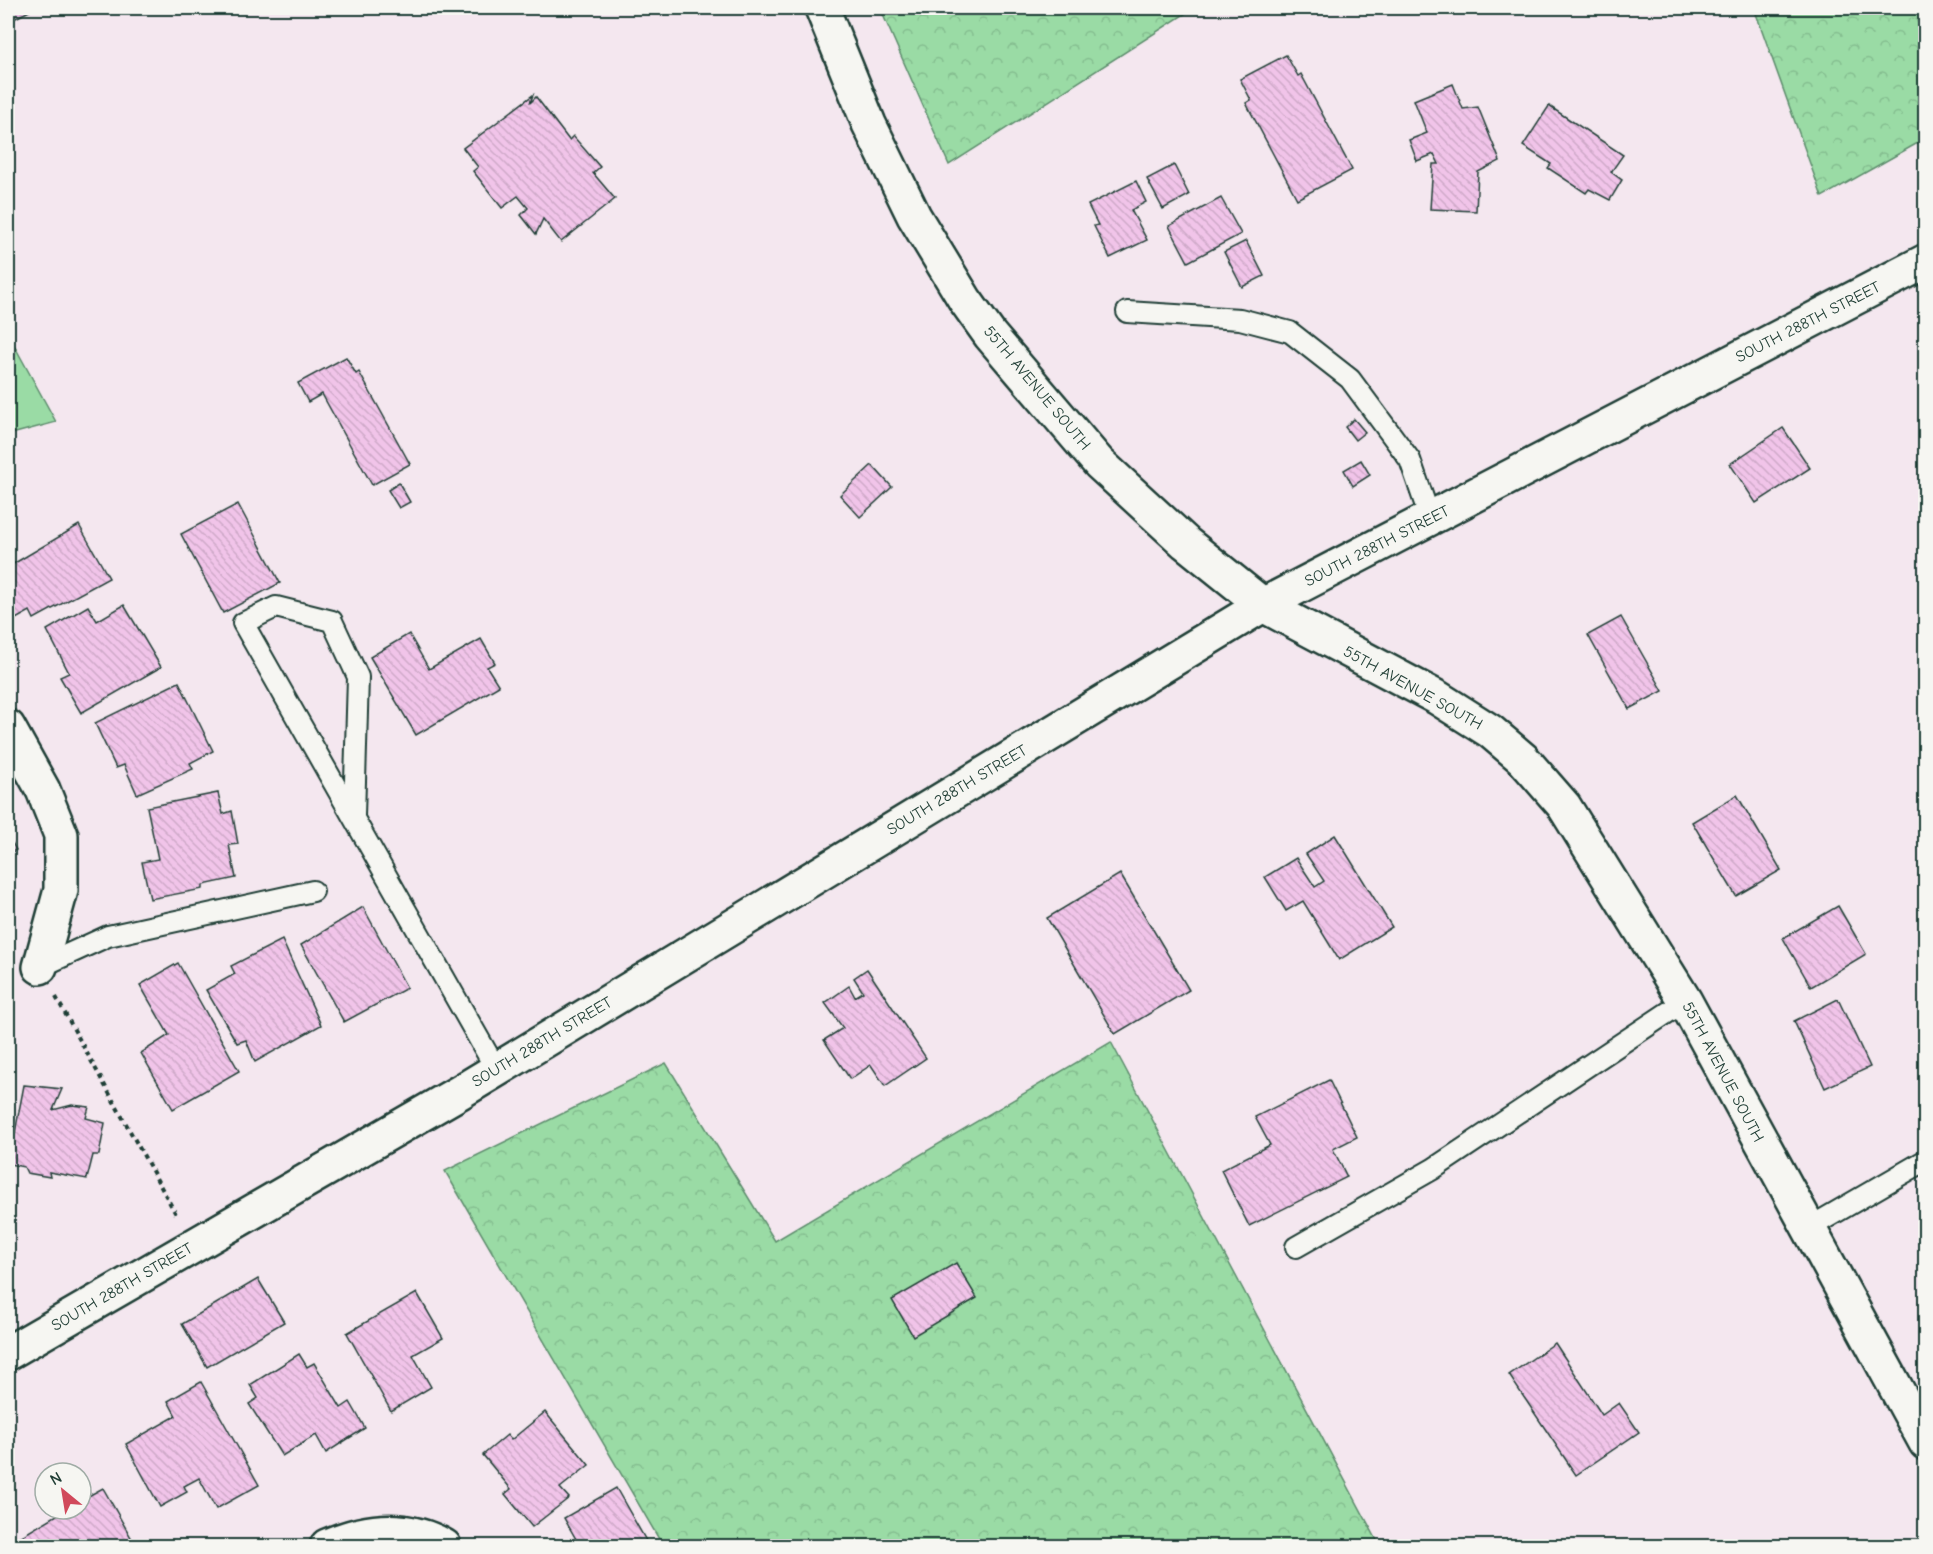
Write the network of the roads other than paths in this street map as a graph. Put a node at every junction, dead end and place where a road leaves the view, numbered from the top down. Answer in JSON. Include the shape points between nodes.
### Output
{"nodes":[{"id":1,"x":822,"y":8,"type":"edge"},
{"id":2,"x":1926,"y":261,"type":"edge"},
{"id":3,"x":1127,"y":312,"type":"dead end"},
{"id":4,"x":1430,"y":518,"type":"junction"},
{"id":5,"x":1263,"y":605,"type":"junction"},
{"id":6,"x":8,"y":727,"type":"edge"},
{"id":7,"x":354,"y":816,"type":"junction"},
{"id":8,"x":313,"y":891,"type":"dead end"},
{"id":9,"x":39,"y":967,"type":"joint"},
{"id":10,"x":1685,"y":1000,"type":"junction"},
{"id":11,"x":496,"y":1069,"type":"junction"},
{"id":12,"x":1926,"y":1160,"type":"edge"},
{"id":13,"x":1808,"y":1229,"type":"junction"},
{"id":14,"x":1296,"y":1247,"type":"dead end"},
{"id":15,"x":8,"y":1353,"type":"edge"},
{"id":16,"x":1926,"y":1443,"type":"edge"},
{"id":17,"x":433,"y":1541,"type":"edge"},
{"id":18,"x":327,"y":1546,"type":"edge"}],
"edges":[{"from":1,"to":5,"type":"street","name":"55TH AVENUE SOUTH","via":[[890,170],[971,309],[1019,372],[1099,463],[1186,543]]},
{"from":2,"to":4,"type":"street","name":"SOUTH 288TH STREET"},
{"from":3,"to":4,"type":"lane","via":[[1240,319],[1290,332],[1350,379],[1410,460]]},
{"from":4,"to":5,"type":"street","name":"SOUTH 288TH STREET"},
{"from":5,"to":10,"type":"street","name":"55TH AVENUE SOUTH","via":[[1438,698],[1490,731],[1523,759],[1564,806]]},
{"from":5,"to":11,"type":"street","name":"SOUTH 288TH STREET"},
{"from":6,"to":9,"type":"street","via":[[43,790],[61,835],[61,890]]},
{"from":7,"to":7,"type":"lane","via":[[358,677],[332,621],[276,607],[243,623]]},
{"from":7,"to":11,"type":"lane"},
{"from":8,"to":9,"type":"lane","via":[[108,936]]},
{"from":10,"to":13,"type":"street","name":"55TH AVENUE SOUTH"},
{"from":10,"to":14,"type":"lane","via":[[1433,1169]]},
{"from":11,"to":15,"type":"street","name":"SOUTH 288TH STREET"},
{"from":12,"to":13,"type":"lane"},
{"from":13,"to":16,"type":"street","name":"55TH AVENUE SOUTH"},
{"from":17,"to":18,"type":"street","via":[[380,1531]]}]}
